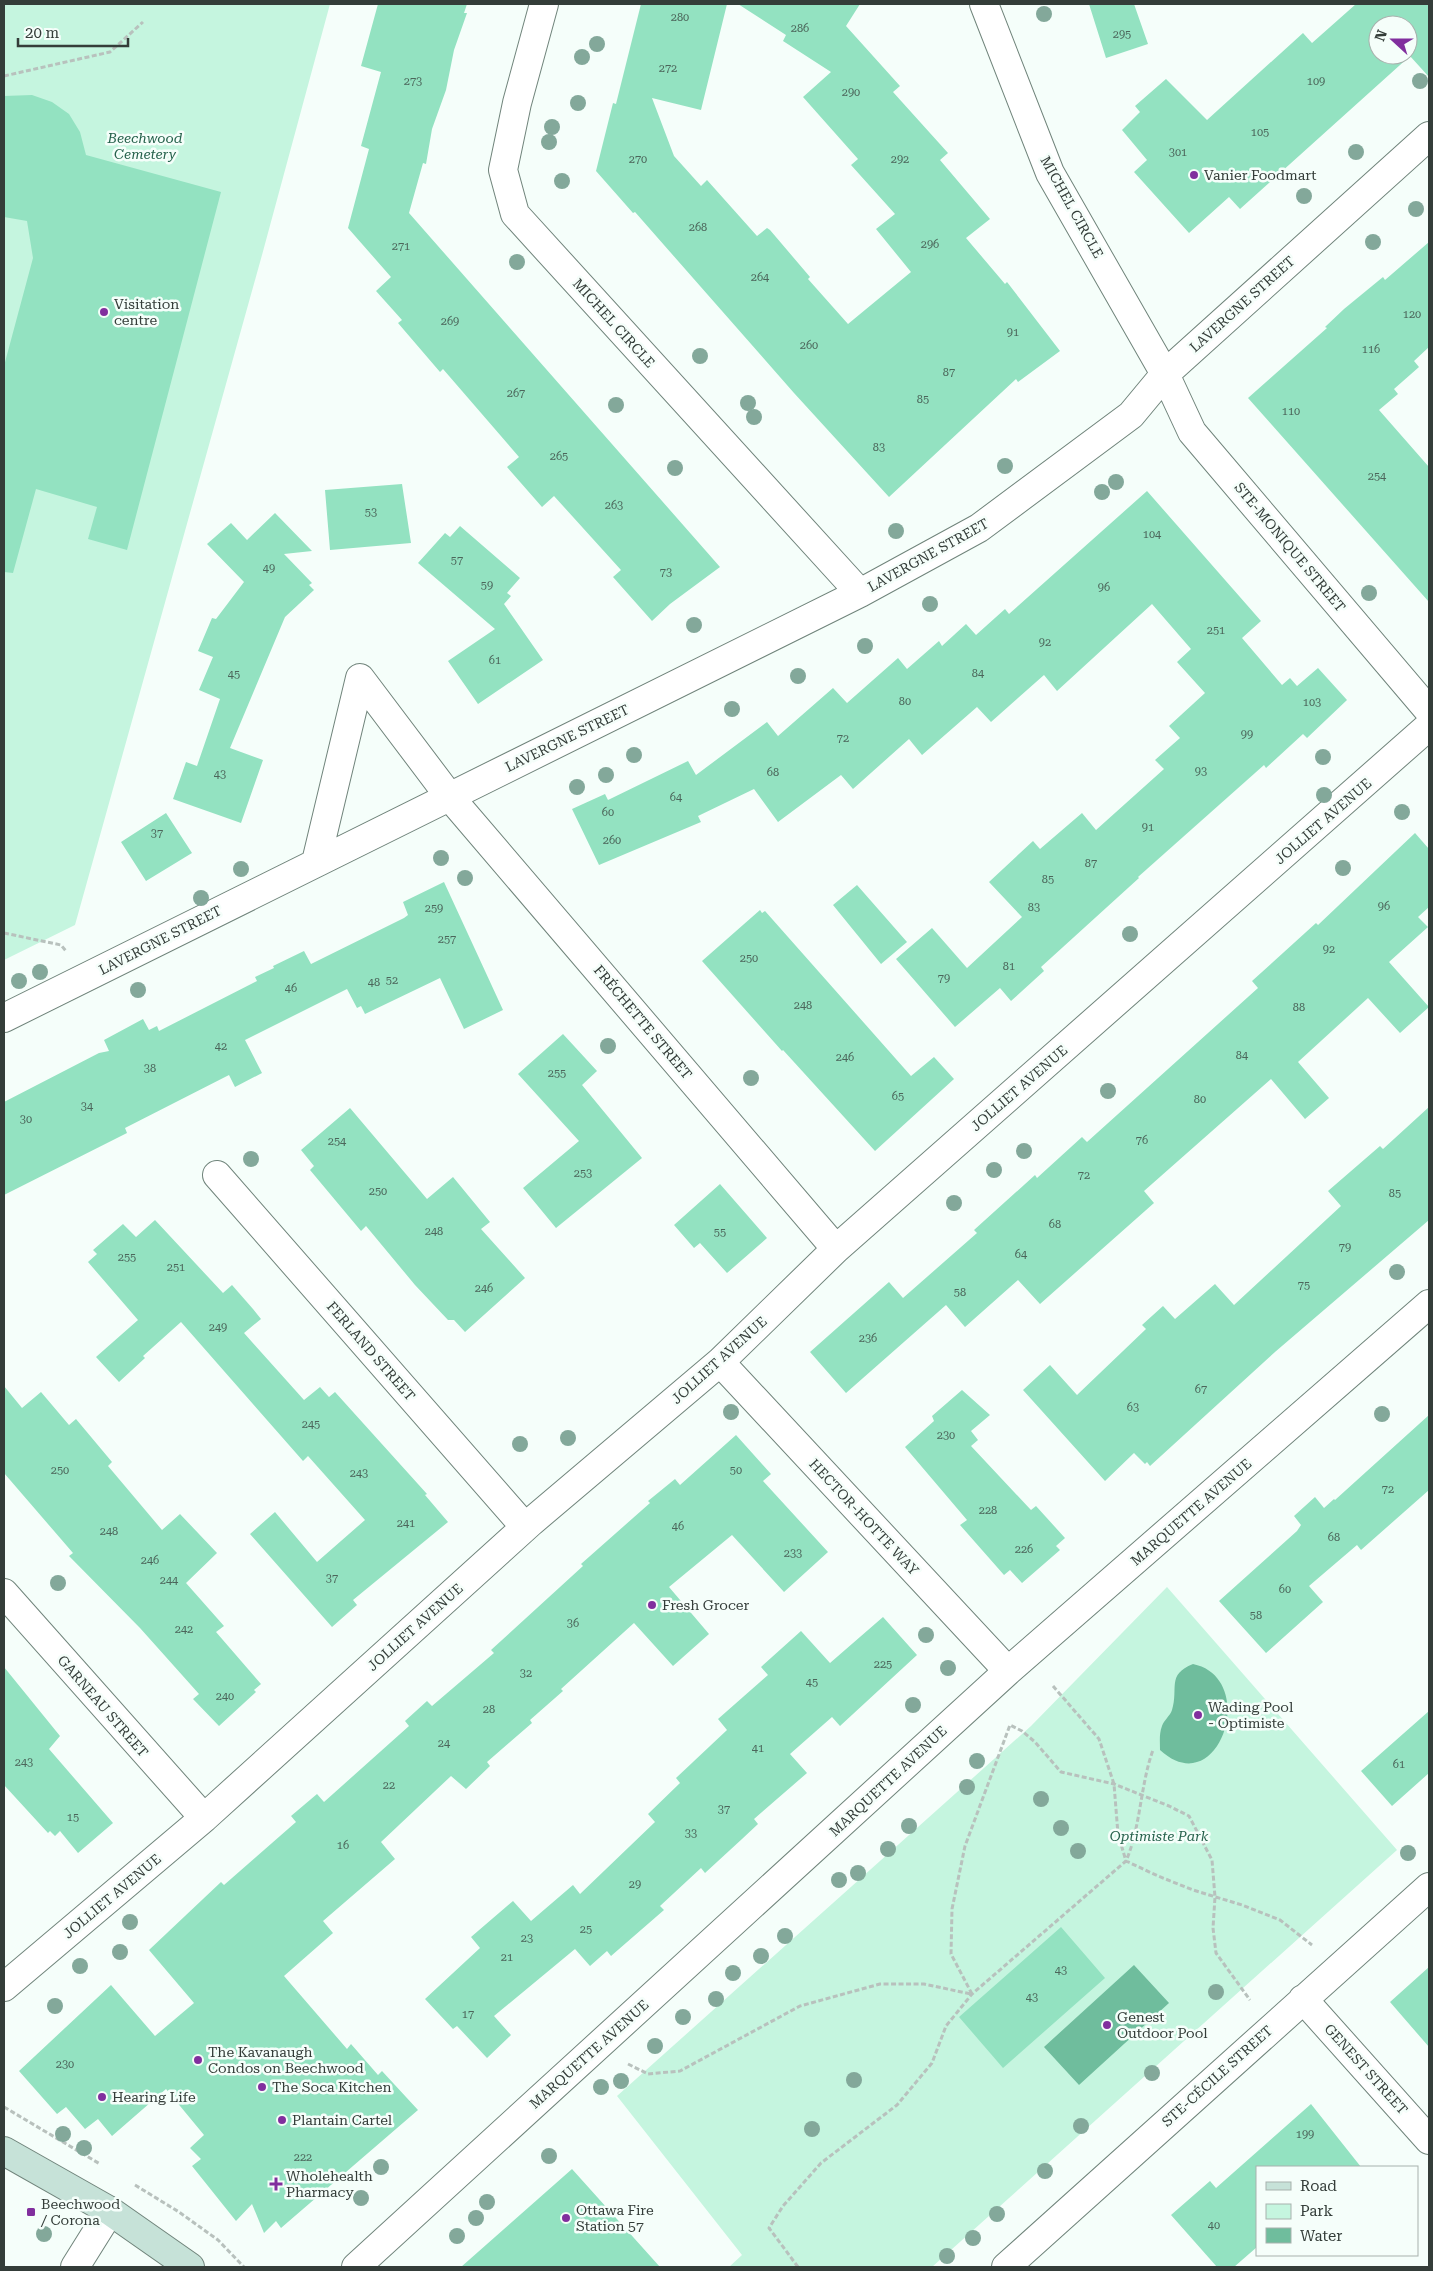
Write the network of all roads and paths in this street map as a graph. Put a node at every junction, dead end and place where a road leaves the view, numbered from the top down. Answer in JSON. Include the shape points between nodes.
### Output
{"nodes":[{"id":1,"x":544,"y":4,"type":"edge"},
{"id":2,"x":984,"y":4,"type":"edge"},
{"id":3,"x":144,"y":22,"type":"dead end"},
{"id":4,"x":4,"y":76,"type":"edge"},
{"id":5,"x":1429,"y":136,"type":"edge"},
{"id":6,"x":1165,"y":374,"type":"junction"},
{"id":7,"x":860,"y":593,"type":"junction"},
{"id":8,"x":1429,"y":711,"type":"edge"},
{"id":9,"x":1429,"y":726,"type":"edge"},
{"id":10,"x":449,"y":796,"type":"junction"},
{"id":11,"x":316,"y":862,"type":"junction"},
{"id":12,"x":4,"y":933,"type":"edge"},
{"id":13,"x":89,"y":976,"type":"junction"},
{"id":14,"x":4,"y":1018,"type":"edge"},
{"id":15,"x":217,"y":1175,"type":"dead end"},
{"id":16,"x":836,"y":1249,"type":"junction"},
{"id":17,"x":1429,"y":1304,"type":"edge"},
{"id":18,"x":720,"y":1362,"type":"junction"},
{"id":19,"x":525,"y":1527,"type":"junction"},
{"id":20,"x":4,"y":1592,"type":"edge"},
{"id":21,"x":1008,"y":1671,"type":"junction"},
{"id":22,"x":1053,"y":1686,"type":"dead end"},
{"id":23,"x":1154,"y":1750,"type":"dead end"},
{"id":24,"x":1114,"y":1784,"type":"junction"},
{"id":25,"x":1141,"y":1794,"type":"junction"},
{"id":26,"x":204,"y":1818,"type":"junction"},
{"id":27,"x":1126,"y":1861,"type":"junction"},
{"id":28,"x":1429,"y":1887,"type":"edge"},
{"id":29,"x":1215,"y":1897,"type":"junction"},
{"id":30,"x":1312,"y":1945,"type":"dead end"},
{"id":31,"x":4,"y":1987,"type":"edge"},
{"id":32,"x":972,"y":1994,"type":"junction"},
{"id":33,"x":1303,"y":1999,"type":"junction"},
{"id":34,"x":1250,"y":2000,"type":"dead end"},
{"id":35,"x":600,"y":2044,"type":"junction"},
{"id":36,"x":1429,"y":2140,"type":"edge"},
{"id":37,"x":4,"y":2152,"type":"edge"},
{"id":38,"x":110,"y":2211,"type":"junction"},
{"id":39,"x":75,"y":2267,"type":"edge"},
{"id":40,"x":190,"y":2267,"type":"edge"},
{"id":41,"x":356,"y":2267,"type":"edge"},
{"id":42,"x":798,"y":2267,"type":"edge"},
{"id":43,"x":1006,"y":2267,"type":"edge"}],
"edges":[{"from":1,"to":7,"type":"street","name":"MICHEL CIRCLE","via":[[503,170],[515,214]]},
{"from":2,"to":6,"type":"street","name":"MICHEL CIRCLE","via":[[1050,172]]},
{"from":3,"to":4,"type":"path","via":[[110,52]]},
{"from":5,"to":6,"type":"street","name":"LAVERGNE STREET"},
{"from":6,"to":7,"type":"street","name":"LAVERGNE STREET","via":[[1131,415],[979,528]]},
{"from":6,"to":8,"type":"street","name":"STE-MONIQUE STREET","via":[[1192,432]]},
{"from":7,"to":10,"type":"street","name":"LAVERGNE STREET"},
{"from":9,"to":16,"type":"street","name":"JOLLIET AVENUE"},
{"from":10,"to":11,"type":"street","name":"LAVERGNE STREET"},
{"from":10,"to":11,"type":"street","via":[[360,678]]},
{"from":10,"to":16,"type":"street","name":"FRÉCHETTE STREET"},
{"from":11,"to":13,"type":"street","name":"LAVERGNE STREET"},
{"from":12,"to":13,"type":"path","via":[[61,945]]},
{"from":13,"to":14,"type":"street","name":"LAVERGNE STREET"},
{"from":15,"to":19,"type":"street","name":"FERLAND STREET"},
{"from":16,"to":18,"type":"street","name":"JOLLIET AVENUE"},
{"from":17,"to":21,"type":"street","name":"MARQUETTE AVENUE"},
{"from":18,"to":19,"type":"street","name":"JOLLIET AVENUE"},
{"from":18,"to":21,"type":"street","name":"HECTOR-HOTTE WAY"},
{"from":19,"to":26,"type":"street","name":"JOLLIET AVENUE"},
{"from":20,"to":26,"type":"street","name":"GARNEAU STREET"},
{"from":21,"to":35,"type":"street","name":"MARQUETTE AVENUE"},
{"from":22,"to":24,"type":"path","via":[[1099,1739]]},
{"from":23,"to":25,"type":"path","via":[[1144,1774]]},
{"from":24,"to":25,"type":"path"},
{"from":24,"to":27,"type":"path","via":[[1118,1834]]},
{"from":24,"to":32,"type":"path","via":[[1061,1772],[1035,1742],[1010,1726],[965,1846],[952,1909],[950,1954]]},
{"from":25,"to":27,"type":"path","via":[[1133,1845]]},
{"from":25,"to":29,"type":"path","via":[[1189,1816],[1212,1860]]},
{"from":26,"to":31,"type":"street","name":"JOLLIET AVENUE"},
{"from":27,"to":29,"type":"path"},
{"from":27,"to":32,"type":"path"},
{"from":28,"to":33,"type":"street","name":"STE-CÉCILE STREET"},
{"from":29,"to":30,"type":"path","via":[[1280,1920]]},
{"from":29,"to":34,"type":"path","via":[[1213,1928],[1216,1953]]},
{"from":32,"to":35,"type":"path","via":[[924,1984],[880,1984],[800,2006],[680,2071],[648,2074],[625,2063]]},
{"from":32,"to":42,"type":"path","via":[[946,2026],[932,2063],[897,2105],[821,2163],[783,2206],[769,2228]]},
{"from":33,"to":36,"type":"street","name":"GENEST STREET"},
{"from":33,"to":43,"type":"street","name":"STE-CÉCILE STREET"},
{"from":35,"to":41,"type":"street","name":"MARQUETTE AVENUE"},
{"from":37,"to":38,"type":"main road"},
{"from":38,"to":39,"type":"street"},
{"from":38,"to":40,"type":"main road"}]}
